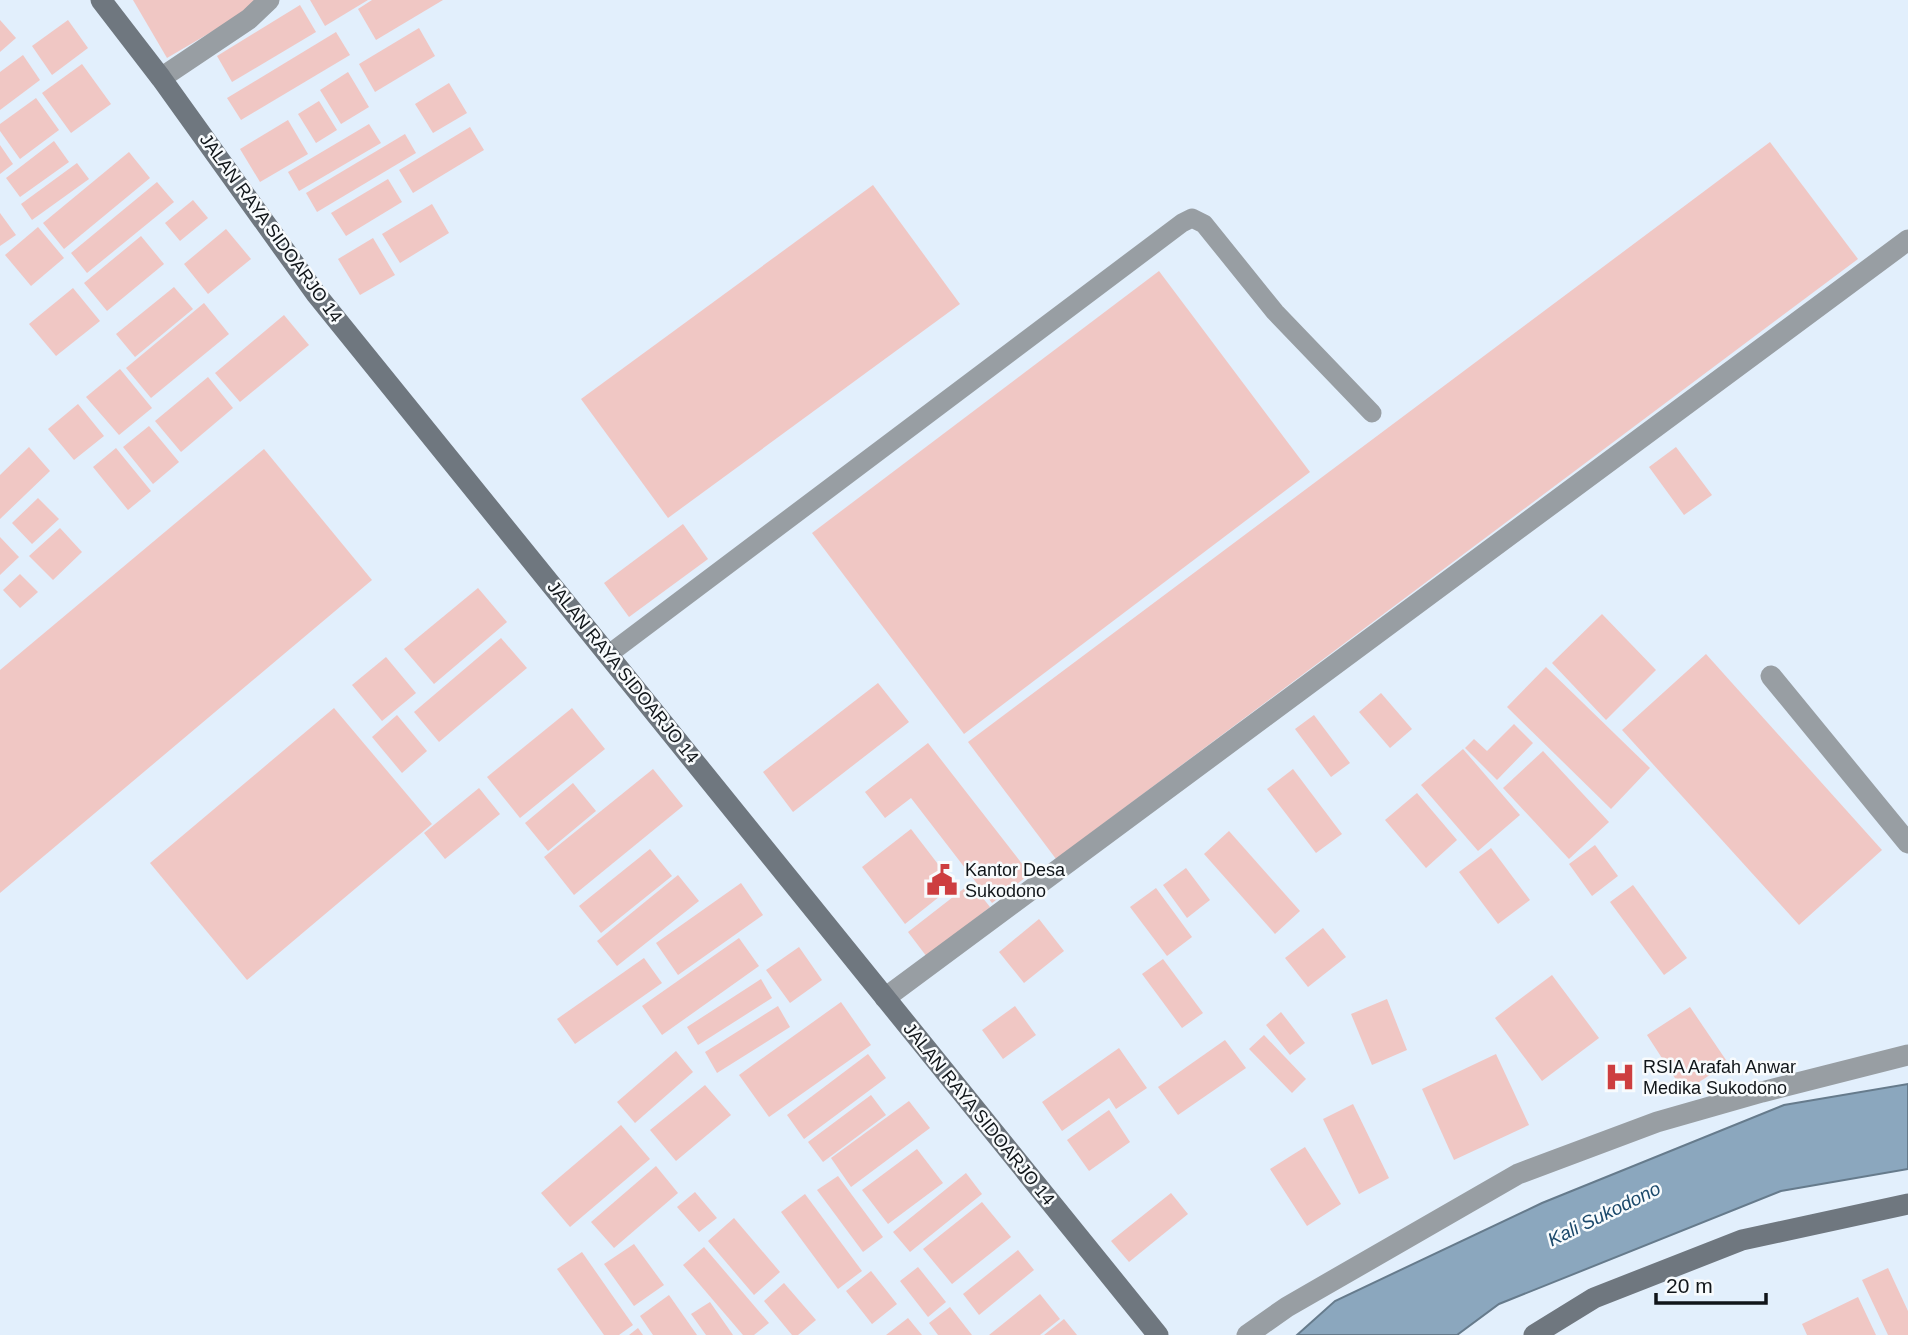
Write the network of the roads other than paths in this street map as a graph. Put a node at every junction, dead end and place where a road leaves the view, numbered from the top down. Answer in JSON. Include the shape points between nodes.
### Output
{"nodes":[{"id":1,"x":101,"y":0,"type":"edge"},
{"id":2,"x":269,"y":0,"type":"edge"},
{"id":3,"x":161,"y":78,"type":"junction"},
{"id":4,"x":1908,"y":240,"type":"edge"},
{"id":5,"x":1372,"y":413,"type":"dead end"},
{"id":6,"x":609,"y":654,"type":"junction"},
{"id":7,"x":1771,"y":676,"type":"dead end"},
{"id":8,"x":1908,"y":843,"type":"edge"},
{"id":9,"x":885,"y":998,"type":"junction"},
{"id":10,"x":1908,"y":1055,"type":"edge"},
{"id":11,"x":1908,"y":1203,"type":"edge"},
{"id":12,"x":1158,"y":1335,"type":"edge"},
{"id":13,"x":1247,"y":1335,"type":"edge"},
{"id":14,"x":1534,"y":1335,"type":"edge"}],
"edges":[{"from":1,"to":3,"type":"main road","name":"JALAN RAYA SIDOARJO 14"},
{"from":2,"to":3,"type":"street","via":[[249,19]]},
{"from":3,"to":6,"type":"main road","name":"JALAN RAYA SIDOARJO 14","via":[[316,294]]},
{"from":4,"to":9,"type":"street"},
{"from":5,"to":6,"type":"lane","via":[[1275,312],[1204,224],[1192,218]]},
{"from":6,"to":9,"type":"main road","name":"JALAN RAYA SIDOARJO 14"},
{"from":7,"to":8,"type":"street"},
{"from":9,"to":12,"type":"main road","name":"JALAN RAYA SIDOARJO 14"},
{"from":10,"to":13,"type":"street","via":[[1657,1122],[1518,1174],[1287,1307]]},
{"from":11,"to":14,"type":"main road","via":[[1742,1240],[1594,1298]]}]}
